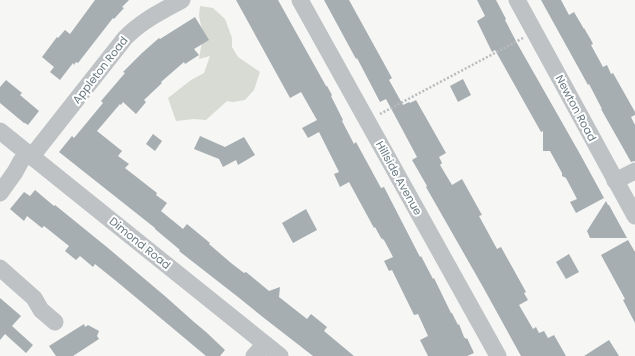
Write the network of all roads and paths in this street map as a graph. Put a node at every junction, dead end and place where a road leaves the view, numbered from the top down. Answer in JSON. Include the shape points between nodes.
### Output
{"nodes":[{"id":1,"x":182,"y":0,"type":"edge"},
{"id":2,"x":300,"y":0,"type":"edge"},
{"id":3,"x":517,"y":0,"type":"edge"},
{"id":4,"x":535,"y":32,"type":"junction"},
{"id":5,"x":368,"y":120,"type":"junction"},
{"id":6,"x":0,"y":130,"type":"edge"},
{"id":7,"x":30,"y":154,"type":"junction"},
{"id":8,"x":635,"y":171,"type":"edge"},
{"id":9,"x":616,"y":182,"type":"junction"},
{"id":10,"x":0,"y":193,"type":"edge"},
{"id":11,"x":635,"y":216,"type":"edge"},
{"id":12,"x":0,"y":268,"type":"edge"},
{"id":13,"x":54,"y":322,"type":"dead end"},
{"id":14,"x":260,"y":350,"type":"edge"},
{"id":15,"x":280,"y":356,"type":"edge"},
{"id":16,"x":498,"y":356,"type":"edge"}],
"edges":[{"from":1,"to":7,"type":"street","name":"Appleton Road","via":[[132,30]]},
{"from":2,"to":5,"type":"street","name":"Hillside Avenue"},
{"from":3,"to":4,"type":"street","name":"Newton Road"},
{"from":4,"to":5,"type":"path"},
{"from":4,"to":9,"type":"street","name":"Newton Road"},
{"from":5,"to":16,"type":"street","name":"Hillside Avenue"},
{"from":6,"to":7,"type":"street","name":"Dimond Road"},
{"from":7,"to":10,"type":"street","name":"Appleton Road","via":[[23,158]]},
{"from":7,"to":14,"type":"street","name":"Dimond Road"},
{"from":8,"to":9,"type":"street"},
{"from":9,"to":11,"type":"street","name":"Newton Road"},
{"from":12,"to":13,"type":"street","via":[[34,298],[41,310]]},
{"from":14,"to":15,"type":"street","name":"Dimond Road"}]}
